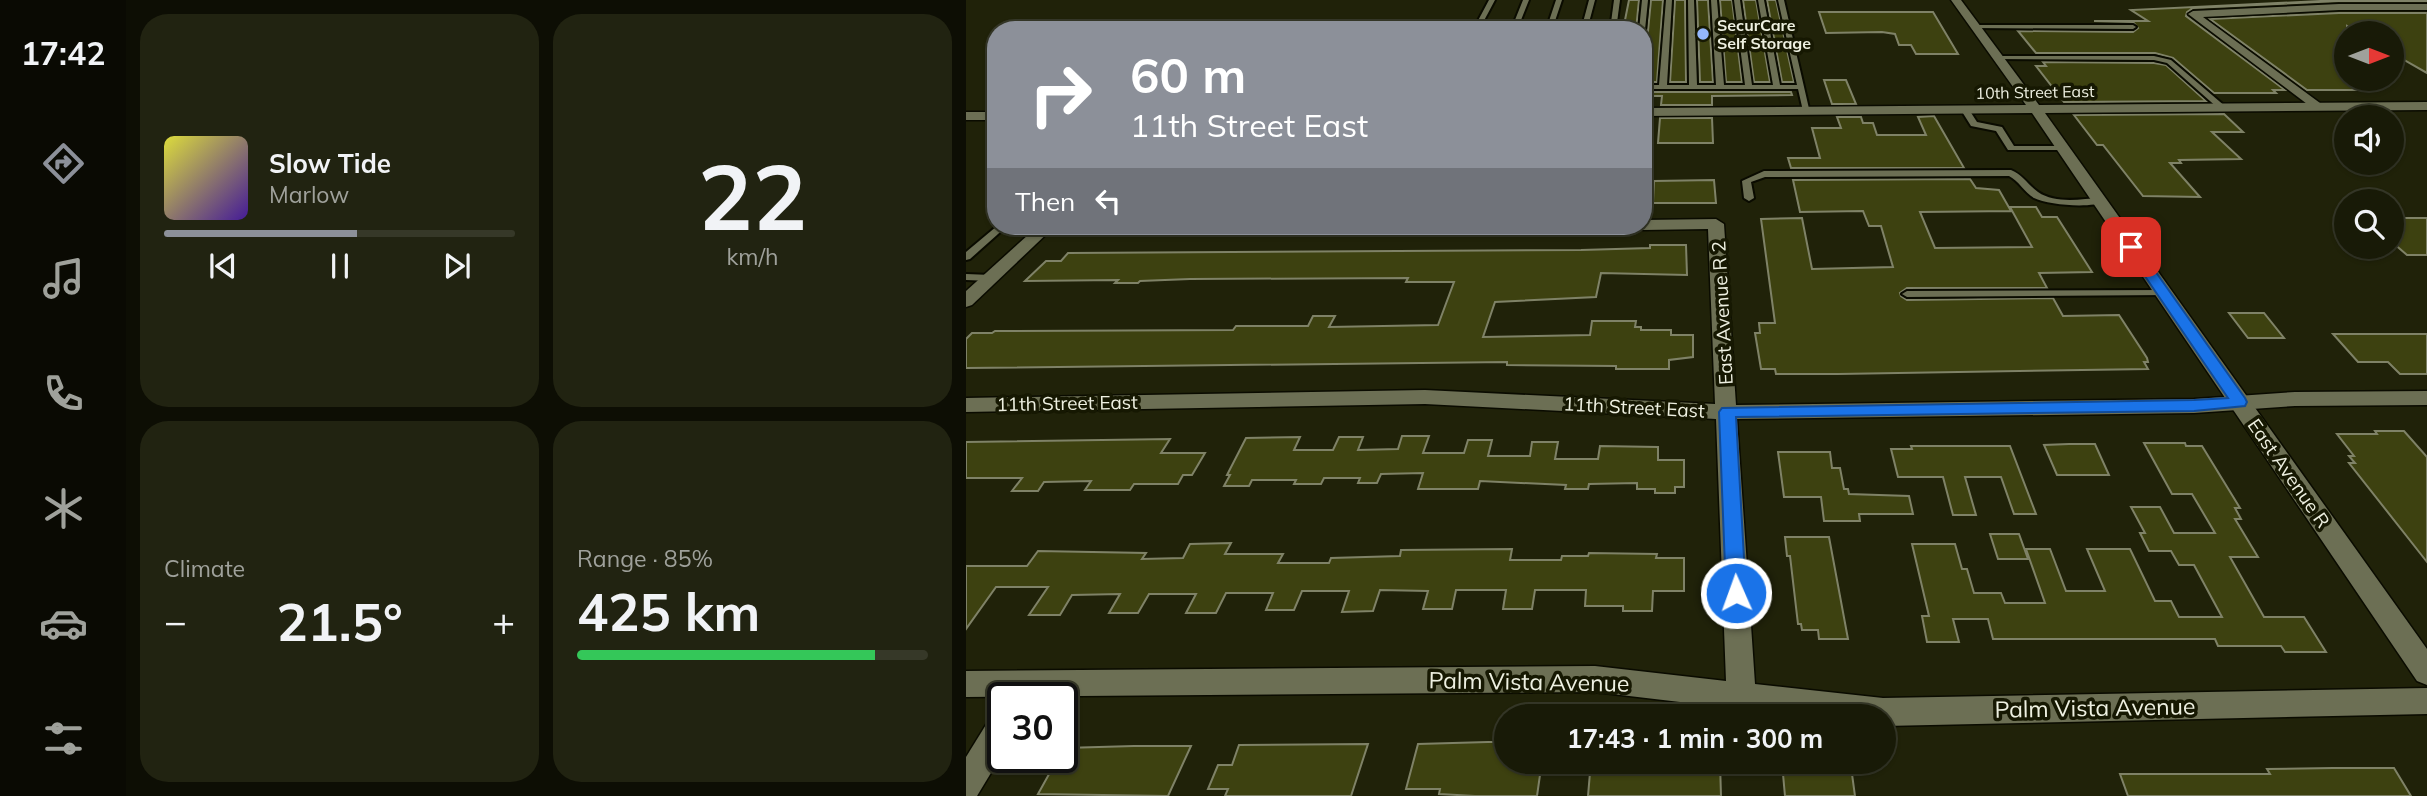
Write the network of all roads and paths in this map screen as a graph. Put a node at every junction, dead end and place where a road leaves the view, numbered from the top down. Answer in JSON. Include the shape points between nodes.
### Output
{"nodes":[{"id":1,"x":1492,"y":0,"type":"edge"},
{"id":2,"x":1526,"y":0,"type":"edge"},
{"id":3,"x":1559,"y":0,"type":"edge"},
{"id":4,"x":1592,"y":0,"type":"edge"},
{"id":5,"x":1617,"y":0,"type":"edge"},
{"id":6,"x":1645,"y":0,"type":"edge"},
{"id":7,"x":1669,"y":0,"type":"edge"},
{"id":8,"x":1691,"y":0,"type":"edge"},
{"id":9,"x":1714,"y":0,"type":"edge"},
{"id":10,"x":1737,"y":0,"type":"edge"},
{"id":11,"x":1761,"y":0,"type":"edge"},
{"id":12,"x":1781,"y":0,"type":"edge"},
{"id":13,"x":1956,"y":0,"type":"edge"},
{"id":14,"x":2427,"y":7,"type":"edge"},
{"id":15,"x":1481,"y":21,"type":"edge"},
{"id":16,"x":1518,"y":21,"type":"edge"},
{"id":17,"x":1552,"y":21,"type":"edge"},
{"id":18,"x":1586,"y":21,"type":"edge"},
{"id":19,"x":1614,"y":21,"type":"edge"},
{"id":20,"x":1643,"y":21,"type":"edge"},
{"id":21,"x":1976,"y":27,"type":"junction"},
{"id":22,"x":2133,"y":27,"type":"dead end"},
{"id":23,"x":1999,"y":58,"type":"junction"},
{"id":24,"x":1652,"y":87,"type":"edge"},
{"id":25,"x":1663,"y":87,"type":"junction"},
{"id":26,"x":1693,"y":87,"type":"junction"},
{"id":27,"x":1720,"y":87,"type":"junction"},
{"id":28,"x":1749,"y":87,"type":"junction"},
{"id":29,"x":1777,"y":87,"type":"junction"},
{"id":30,"x":1801,"y":87,"type":"junction"},
{"id":31,"x":2315,"y":106,"type":"junction"},
{"id":32,"x":2427,"y":106,"type":"edge"},
{"id":33,"x":2221,"y":107,"type":"junction"},
{"id":34,"x":2036,"y":109,"type":"junction"},
{"id":35,"x":1965,"y":110,"type":"junction"},
{"id":36,"x":1807,"y":111,"type":"junction"},
{"id":37,"x":1652,"y":112,"type":"edge"},
{"id":38,"x":966,"y":116,"type":"edge"},
{"id":39,"x":987,"y":116,"type":"edge"},
{"id":40,"x":2063,"y":148,"type":"junction"},
{"id":41,"x":1749,"y":198,"type":"dead end"},
{"id":42,"x":2100,"y":201,"type":"junction"},
{"id":43,"x":1652,"y":225,"type":"edge"},
{"id":44,"x":992,"y":235,"type":"edge"},
{"id":45,"x":1037,"y":235,"type":"edge"},
{"id":46,"x":966,"y":257,"type":"edge"},
{"id":47,"x":966,"y":277,"type":"edge"},
{"id":48,"x":991,"y":278,"type":"junction"},
{"id":49,"x":2163,"y":293,"type":"junction"},
{"id":50,"x":1907,"y":294,"type":"dead end"},
{"id":51,"x":966,"y":301,"type":"edge"},
{"id":52,"x":2427,"y":398,"type":"edge"},
{"id":53,"x":2239,"y":402,"type":"junction"},
{"id":54,"x":966,"y":405,"type":"edge"},
{"id":55,"x":1727,"y":412,"type":"junction"},
{"id":56,"x":2427,"y":672,"type":"edge"},
{"id":57,"x":966,"y":684,"type":"edge"},
{"id":58,"x":987,"y":686,"type":"edge"},
{"id":59,"x":1078,"y":689,"type":"edge"},
{"id":60,"x":1741,"y":696,"type":"junction"},
{"id":61,"x":2427,"y":701,"type":"edge"},
{"id":62,"x":987,"y":750,"type":"edge"},
{"id":63,"x":966,"y":785,"type":"edge"}],
"edges":[{"from":1,"to":15,"type":"lane"},
{"from":2,"to":16,"type":"lane"},
{"from":3,"to":17,"type":"lane"},
{"from":4,"to":18,"type":"lane"},
{"from":5,"to":19,"type":"lane"},
{"from":6,"to":20,"type":"lane"},
{"from":7,"to":25,"type":"lane"},
{"from":8,"to":26,"type":"lane"},
{"from":9,"to":27,"type":"lane"},
{"from":10,"to":28,"type":"lane"},
{"from":11,"to":29,"type":"lane"},
{"from":12,"to":30,"type":"lane"},
{"from":13,"to":21,"type":"street","name":"East Avenue R"},
{"from":14,"to":31,"type":"street","via":[[2193,14]]},
{"from":21,"to":22,"type":"lane"},
{"from":21,"to":23,"type":"street","name":"East Avenue R"},
{"from":23,"to":33,"type":"lane","via":[[2169,61]]},
{"from":23,"to":34,"type":"street","name":"East Avenue R"},
{"from":24,"to":25,"type":"lane"},
{"from":25,"to":26,"type":"lane"},
{"from":26,"to":27,"type":"lane"},
{"from":27,"to":28,"type":"lane"},
{"from":28,"to":29,"type":"lane"},
{"from":29,"to":30,"type":"lane"},
{"from":30,"to":36,"type":"lane"},
{"from":31,"to":32,"type":"street","name":"10th Street East"},
{"from":31,"to":33,"type":"street","name":"10th Street East"},
{"from":33,"to":34,"type":"street","name":"10th Street East"},
{"from":34,"to":35,"type":"street","name":"10th Street East"},
{"from":34,"to":40,"type":"street","name":"East Avenue R"},
{"from":35,"to":36,"type":"street","name":"10th Street East"},
{"from":35,"to":40,"type":"lane","via":[[1974,124],[1999,129],[2013,152]]},
{"from":36,"to":37,"type":"street","name":"10th Street East"},
{"from":38,"to":39,"type":"street"},
{"from":40,"to":42,"type":"street","name":"East Avenue R"},
{"from":41,"to":42,"type":"lane","via":[[1746,181],[1765,174],[2011,173],[2021,177],[2033,193],[2049,200]]},
{"from":42,"to":49,"type":"street","name":"East Avenue R"},
{"from":43,"to":55,"type":"street","name":"East Avenue R 2","via":[[1716,224]]},
{"from":44,"to":46,"type":"lane"},
{"from":45,"to":48,"type":"street"},
{"from":47,"to":48,"type":"lane"},
{"from":48,"to":51,"type":"street"},
{"from":49,"to":50,"type":"lane"},
{"from":49,"to":53,"type":"street","name":"East Avenue R"},
{"from":52,"to":53,"type":"street","name":"11th Street East"},
{"from":53,"to":55,"type":"street","name":"11th Street East"},
{"from":53,"to":56,"type":"street","name":"East Avenue R"},
{"from":54,"to":55,"type":"street","name":"11th Street East","via":[[1425,397]]},
{"from":55,"to":60,"type":"street","name":"East Avenue R 2"},
{"from":57,"to":58,"type":"street","name":"Palm Vista Avenue"},
{"from":59,"to":60,"type":"street","name":"Palm Vista Avenue","via":[[1595,679]]},
{"from":60,"to":61,"type":"street","name":"Palm Vista Avenue","via":[[1883,712]]},
{"from":62,"to":63,"type":"street"}]}
